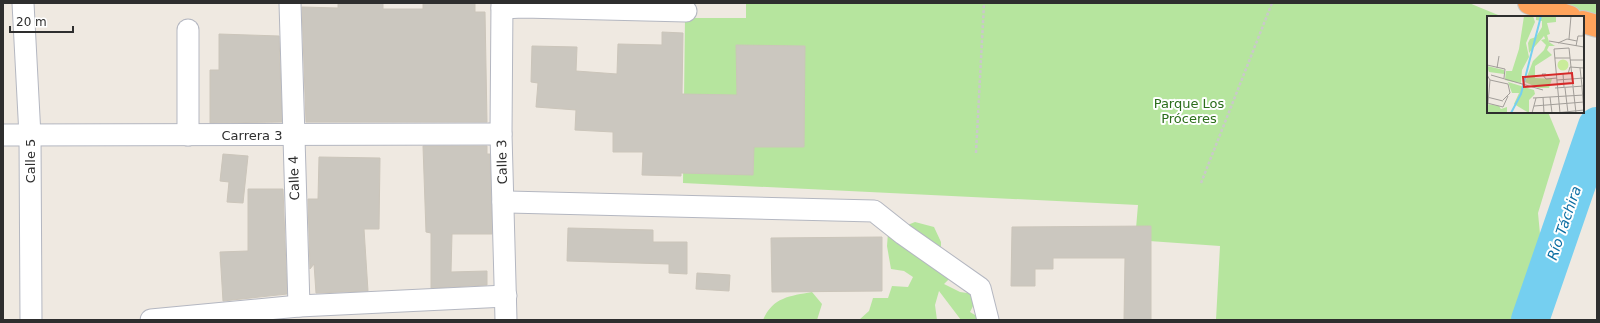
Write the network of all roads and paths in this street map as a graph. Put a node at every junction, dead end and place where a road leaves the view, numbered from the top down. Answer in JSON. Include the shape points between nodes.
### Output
{"nodes":[{"id":1,"x":23,"y":3,"type":"edge"},
{"id":2,"x":290,"y":3,"type":"edge"},
{"id":3,"x":984,"y":3,"type":"edge"},
{"id":4,"x":1272,"y":3,"type":"edge"},
{"id":5,"x":1529,"y":3,"type":"edge"},
{"id":6,"x":536,"y":5,"type":"edge"},
{"id":7,"x":502,"y":6,"type":"edge"},
{"id":8,"x":686,"y":11,"type":"dead end"},
{"id":9,"x":1567,"y":16,"type":"edge"},
{"id":10,"x":1584,"y":22,"type":"edge"},
{"id":11,"x":1597,"y":26,"type":"edge"},
{"id":12,"x":188,"y":30,"type":"dead end"},
{"id":13,"x":501,"y":134,"type":"junction"},
{"id":14,"x":3,"y":135,"type":"edge"},
{"id":15,"x":188,"y":135,"type":"junction"},
{"id":16,"x":292,"y":135,"type":"junction"},
{"id":17,"x":30,"y":136,"type":"junction"},
{"id":18,"x":976,"y":153,"type":"dead end"},
{"id":19,"x":1201,"y":183,"type":"dead end"},
{"id":20,"x":503,"y":202,"type":"junction"},
{"id":21,"x":506,"y":296,"type":"junction"},
{"id":22,"x":299,"y":306,"type":"junction"},
{"id":23,"x":31,"y":320,"type":"edge"},
{"id":24,"x":151,"y":320,"type":"edge"},
{"id":25,"x":506,"y":320,"type":"edge"},
{"id":26,"x":988,"y":320,"type":"edge"}],
"edges":[{"from":1,"to":17,"type":"street","name":"Calle 5"},
{"from":2,"to":16,"type":"street","name":"Calle 4"},
{"from":3,"to":18,"type":"path"},
{"from":4,"to":19,"type":"path"},
{"from":5,"to":9,"type":"highway"},
{"from":6,"to":7,"type":"street"},
{"from":6,"to":8,"type":"street"},
{"from":7,"to":13,"type":"street","name":"Calle 3"},
{"from":10,"to":11,"type":"highway"},
{"from":12,"to":15,"type":"street"},
{"from":13,"to":16,"type":"street","name":"Carrera 3"},
{"from":13,"to":20,"type":"street","name":"Calle 3"},
{"from":14,"to":17,"type":"street","name":"Carrera 3"},
{"from":15,"to":16,"type":"street","name":"Carrera 3"},
{"from":15,"to":17,"type":"street","name":"Carrera 3"},
{"from":16,"to":22,"type":"street","name":"Calle 4"},
{"from":17,"to":23,"type":"street","name":"Calle 5"},
{"from":20,"to":21,"type":"street","name":"Calle 3"},
{"from":20,"to":26,"type":"street","via":[[874,210],[903,234],[980,288]]},
{"from":21,"to":22,"type":"street"},
{"from":21,"to":25,"type":"street","name":"Calle 3"},
{"from":22,"to":24,"type":"street"}]}
